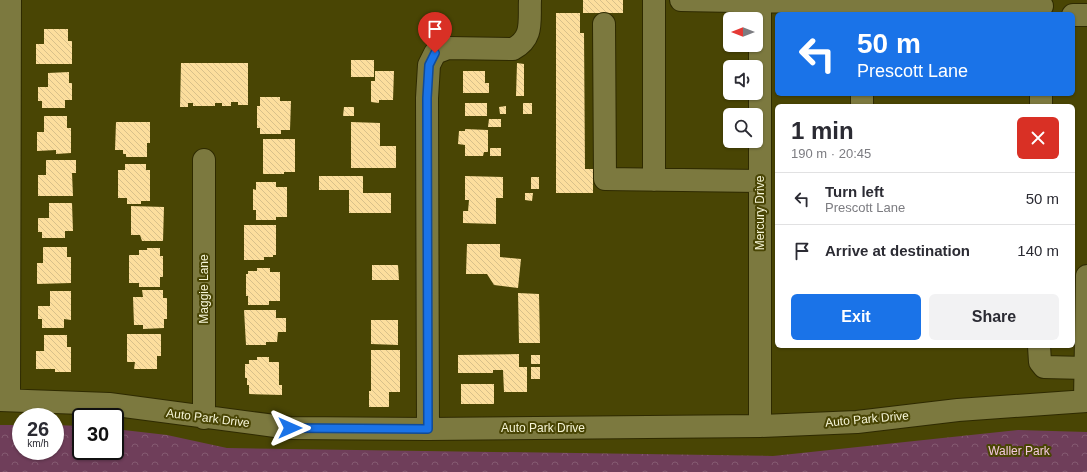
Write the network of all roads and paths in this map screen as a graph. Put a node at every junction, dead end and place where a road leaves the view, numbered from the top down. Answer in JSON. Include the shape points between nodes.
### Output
{"nodes":[{"id":1,"x":10,"y":0,"type":"edge"},
{"id":2,"x":530,"y":0,"type":"edge"},
{"id":3,"x":654,"y":0,"type":"edge"},
{"id":4,"x":681,"y":0,"type":"edge"},
{"id":5,"x":760,"y":0,"type":"edge"},
{"id":6,"x":1042,"y":7,"type":"edge"},
{"id":7,"x":862,"y":8,"type":"edge"},
{"id":8,"x":1075,"y":15,"type":"edge"},
{"id":9,"x":1087,"y":15,"type":"edge"},
{"id":10,"x":604,"y":24,"type":"dead end"},
{"id":11,"x":204,"y":160,"type":"dead end"},
{"id":12,"x":654,"y":180,"type":"junction"},
{"id":13,"x":760,"y":182,"type":"junction"},
{"id":14,"x":1087,"y":276,"type":"edge"},
{"id":15,"x":1075,"y":288,"type":"edge"},
{"id":16,"x":1087,"y":289,"type":"edge"},
{"id":17,"x":1039,"y":348,"type":"edge"},
{"id":18,"x":1086,"y":359,"type":"edge"},
{"id":19,"x":5,"y":400,"type":"edge"},
{"id":20,"x":1086,"y":401,"type":"edge"},
{"id":21,"x":204,"y":418,"type":"junction"},
{"id":22,"x":760,"y":426,"type":"junction"},
{"id":23,"x":428,"y":429,"type":"junction"}],
"edges":[{"from":1,"to":19,"type":"street"},
{"from":2,"to":23,"type":"street","via":[[529,27],[522,44],[513,49],[448,48],[435,53],[429,65]]},
{"from":3,"to":12,"type":"street"},
{"from":4,"to":5,"type":"street"},
{"from":5,"to":7,"type":"street"},
{"from":5,"to":13,"type":"street","name":"Mercury Drive"},
{"from":6,"to":7,"type":"street"},
{"from":8,"to":9,"type":"street"},
{"from":10,"to":12,"type":"street","via":[[604,179]]},
{"from":11,"to":21,"type":"street","name":"Maggie Lane"},
{"from":12,"to":13,"type":"street"},
{"from":13,"to":22,"type":"street","name":"Mercury Drive"},
{"from":14,"to":16,"type":"street"},
{"from":15,"to":16,"type":"street"},
{"from":16,"to":18,"type":"street"},
{"from":17,"to":18,"type":"street","via":[[1040,362],[1044,367]]},
{"from":18,"to":20,"type":"street"},
{"from":19,"to":21,"type":"street","name":"Auto Park Drive","via":[[109,404]]},
{"from":20,"to":22,"type":"street","name":"Auto Park Drive","via":[[958,410],[857,422]]},
{"from":21,"to":23,"type":"street","name":"Auto Park Drive","via":[[290,428]]},
{"from":22,"to":23,"type":"street","name":"Auto Park Drive"}]}
